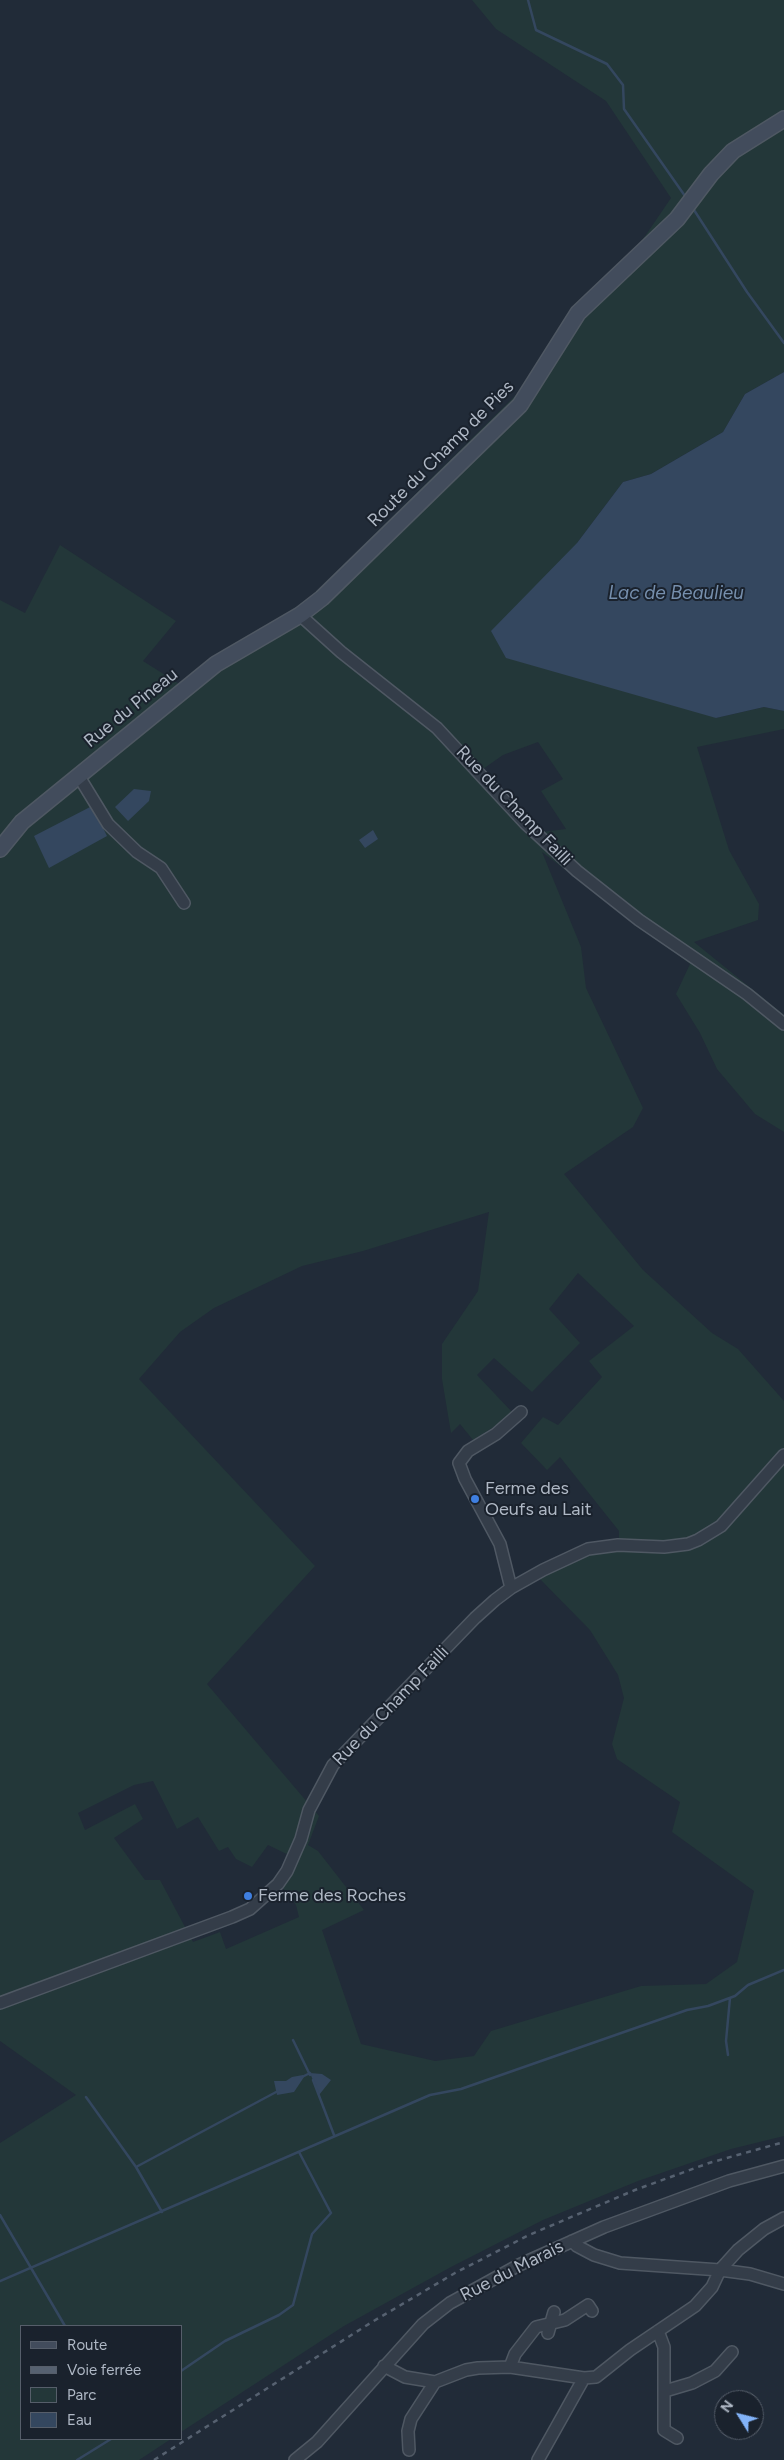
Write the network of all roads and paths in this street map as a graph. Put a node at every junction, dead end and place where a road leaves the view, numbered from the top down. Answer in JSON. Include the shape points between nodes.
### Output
{"nodes":[{"id":1,"x":784,"y":118,"type":"edge"},
{"id":2,"x":300,"y":615,"type":"junction"},
{"id":3,"x":78,"y":775,"type":"junction"},
{"id":4,"x":0,"y":849,"type":"edge"},
{"id":5,"x":184,"y":903,"type":"dead end"},
{"id":6,"x":784,"y":1024,"type":"edge"},
{"id":7,"x":521,"y":1412,"type":"dead end"},
{"id":8,"x":784,"y":1455,"type":"edge"},
{"id":9,"x":511,"y":1588,"type":"junction"},
{"id":10,"x":0,"y":2003,"type":"edge"},
{"id":11,"x":784,"y":2166,"type":"edge"},
{"id":12,"x":784,"y":2218,"type":"edge"},
{"id":13,"x":572,"y":2241,"type":"junction"},
{"id":14,"x":720,"y":2270,"type":"junction"},
{"id":15,"x":784,"y":2284,"type":"edge"},
{"id":16,"x":592,"y":2311,"type":"dead end"},
{"id":17,"x":658,"y":2331,"type":"junction"},
{"id":18,"x":732,"y":2352,"type":"dead end"},
{"id":19,"x":384,"y":2366,"type":"junction"},
{"id":20,"x":510,"y":2367,"type":"junction"},
{"id":21,"x":584,"y":2378,"type":"junction"},
{"id":22,"x":435,"y":2382,"type":"junction"},
{"id":23,"x":665,"y":2391,"type":"junction"},
{"id":24,"x":678,"y":2438,"type":"dead end"},
{"id":25,"x":409,"y":2450,"type":"dead end"},
{"id":26,"x":295,"y":2460,"type":"edge"},
{"id":27,"x":538,"y":2460,"type":"edge"}],
"edges":[{"from":1,"to":2,"type":"street","name":"Route du Champ de Pies","via":[[733,151],[677,219],[578,313],[520,405],[322,598]]},
{"from":2,"to":3,"type":"street","name":"Rue du Pineau","via":[[216,664]]},
{"from":2,"to":6,"type":"street","name":"Rue du Champ Failli","via":[[437,728],[524,823],[571,865],[639,920],[747,994]]},
{"from":3,"to":4,"type":"street","name":"Rue du Pineau","via":[[22,822]]},
{"from":3,"to":5,"type":"street","via":[[108,824],[137,852],[161,868]]},
{"from":7,"to":9,"type":"street","via":[[496,1434],[468,1451],[459,1463],[500,1544]]},
{"from":8,"to":9,"type":"street","name":"Rue du Champ Failli","via":[[720,1526],[698,1540],[664,1547],[618,1545],[588,1549]]},
{"from":9,"to":10,"type":"street","name":"Rue du Champ Failli","via":[[475,1618],[332,1765],[309,1810],[286,1871],[266,1897],[232,1917]]},
{"from":11,"to":13,"type":"street","name":"Rue du Marais","via":[[664,2204]]},
{"from":12,"to":14,"type":"street","via":[[738,2250]]},
{"from":13,"to":14,"type":"street","via":[[594,2255],[620,2262]]},
{"from":13,"to":19,"type":"street","name":"Rue du Marais","via":[[519,2265],[450,2303],[423,2324]]},
{"from":14,"to":15,"type":"street","via":[[750,2274]]},
{"from":14,"to":17,"type":"street","via":[[712,2288],[695,2306]]},
{"from":16,"to":20,"type":"street","via":[[588,2305],[565,2320],[536,2326],[515,2354]]},
{"from":17,"to":21,"type":"street","via":[[596,2377]]},
{"from":17,"to":23,"type":"street","via":[[664,2347]]},
{"from":18,"to":23,"type":"street","via":[[714,2371],[692,2383]]},
{"from":19,"to":22,"type":"street","via":[[405,2377]]},
{"from":19,"to":26,"type":"street","name":"Rue du Marais","via":[[317,2442]]},
{"from":20,"to":21,"type":"street"},
{"from":20,"to":22,"type":"street","via":[[466,2370]]},
{"from":21,"to":27,"type":"street"},
{"from":22,"to":25,"type":"street","via":[[411,2419]]},
{"from":23,"to":24,"type":"street","via":[[664,2430]]}]}
